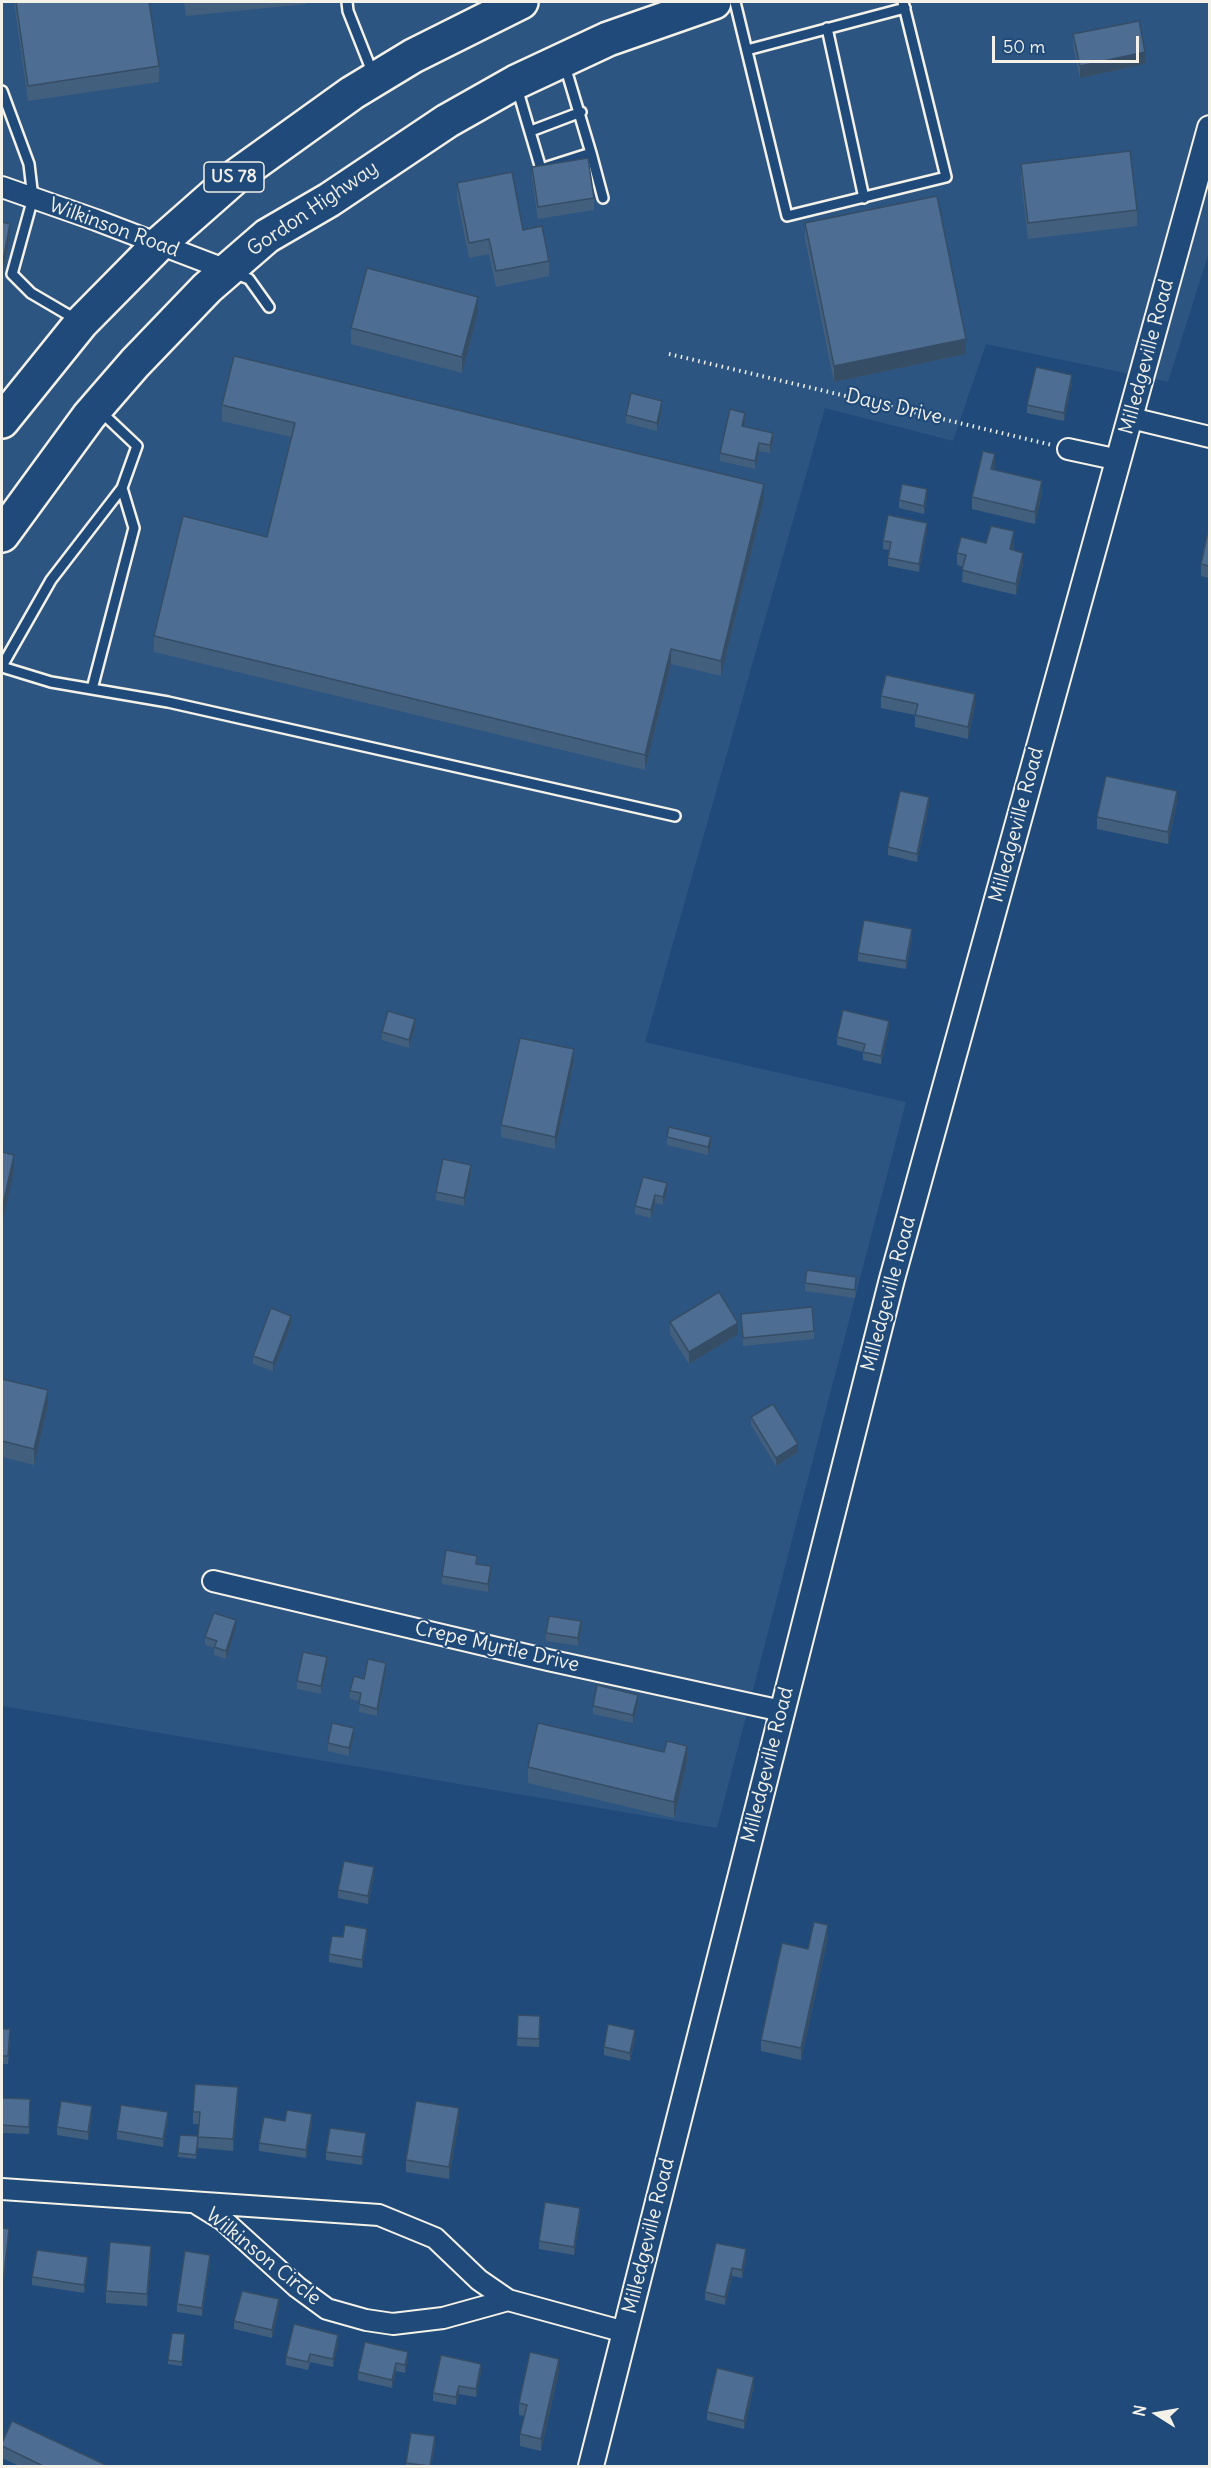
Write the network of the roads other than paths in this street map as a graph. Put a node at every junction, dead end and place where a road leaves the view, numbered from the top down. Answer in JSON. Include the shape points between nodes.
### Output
{"nodes":[{"id":1,"x":347,"y":2,"type":"edge"},
{"id":2,"x":521,"y":2,"type":"edge"},
{"id":3,"x":714,"y":2,"type":"edge"},
{"id":4,"x":735,"y":2,"type":"edge"},
{"id":5,"x":904,"y":5,"type":"edge"},
{"id":6,"x":827,"y":28,"type":"junction"},
{"id":7,"x":747,"y":50,"type":"junction"},
{"id":8,"x":563,"y":60,"type":"junction"},
{"id":9,"x":375,"y":79,"type":"junction"},
{"id":10,"x":516,"y":82,"type":"junction"},
{"id":11,"x":2,"y":91,"type":"edge"},
{"id":12,"x":581,"y":112,"type":"junction"},
{"id":13,"x":1209,"y":128,"type":"edge"},
{"id":14,"x":531,"y":131,"type":"junction"},
{"id":15,"x":591,"y":153,"type":"junction"},
{"id":16,"x":2,"y":187,"type":"edge"},
{"id":17,"x":33,"y":198,"type":"junction"},
{"id":18,"x":603,"y":198,"type":"dead end"},
{"id":19,"x":864,"y":198,"type":"junction"},
{"id":20,"x":159,"y":244,"type":"junction"},
{"id":21,"x":227,"y":270,"type":"junction"},
{"id":22,"x":269,"y":307,"type":"dead end"},
{"id":23,"x":81,"y":323,"type":"junction"},
{"id":24,"x":96,"y":407,"type":"junction"},
{"id":25,"x":1131,"y":418,"type":"junction"},
{"id":26,"x":2,"y":421,"type":"edge"},
{"id":27,"x":1209,"y":437,"type":"edge"},
{"id":28,"x":1068,"y":449,"type":"road end"},
{"id":29,"x":1119,"y":460,"type":"junction"},
{"id":30,"x":122,"y":488,"type":"junction"},
{"id":31,"x":2,"y":535,"type":"edge"},
{"id":32,"x":2,"y":667,"type":"edge"},
{"id":33,"x":92,"y":689,"type":"junction"},
{"id":34,"x":675,"y":816,"type":"dead end"},
{"id":35,"x":213,"y":1581,"type":"dead end"},
{"id":36,"x":782,"y":1711,"type":"junction"},
{"id":37,"x":2,"y":2189,"type":"edge"},
{"id":38,"x":194,"y":2203,"type":"junction"},
{"id":39,"x":508,"y":2300,"type":"junction"},
{"id":40,"x":625,"y":2332,"type":"junction"},
{"id":41,"x":591,"y":2466,"type":"edge"}],
"edges":[{"from":1,"to":9,"type":"lane"},
{"from":2,"to":9,"type":"highway","number":"US 78"},
{"from":3,"to":8,"type":"highway","name":"Gordon Highway","via":[[608,39]]},
{"from":4,"to":7,"type":"lane"},
{"from":5,"to":6,"type":"lane"},
{"from":5,"to":19,"type":"lane","via":[[946,177]]},
{"from":6,"to":7,"type":"lane"},
{"from":6,"to":19,"type":"lane"},
{"from":7,"to":19,"type":"lane","via":[[787,216]]},
{"from":8,"to":10,"type":"highway","name":"Gordon Highway"},
{"from":8,"to":12,"type":"lane"},
{"from":9,"to":20,"type":"highway","number":"US 78","via":[[235,177]]},
{"from":10,"to":14,"type":"lane"},
{"from":10,"to":21,"type":"highway","name":"Gordon Highway","via":[[447,121],[329,200],[267,236]]},
{"from":11,"to":17,"type":"lane","via":[[29,164]]},
{"from":12,"to":14,"type":"lane"},
{"from":12,"to":15,"type":"lane"},
{"from":13,"to":25,"type":"street","name":"Milledgeville Road"},
{"from":14,"to":15,"type":"lane","via":[[541,169]]},
{"from":15,"to":18,"type":"lane"},
{"from":16,"to":17,"type":"street","name":"Wilkinson Road"},
{"from":17,"to":20,"type":"street","name":"Wilkinson Road"},
{"from":17,"to":23,"type":"lane","via":[[12,274],[31,293]]},
{"from":20,"to":21,"type":"street","name":"Wilkinson Road"},
{"from":20,"to":23,"type":"highway","number":"US 78"},
{"from":21,"to":22,"type":"lane","via":[[249,279]]},
{"from":21,"to":24,"type":"highway","name":"Gordon Highway","via":[[184,310]]},
{"from":23,"to":26,"type":"highway","number":"US 78"},
{"from":24,"to":30,"type":"lane","via":[[137,446]]},
{"from":24,"to":31,"type":"highway","name":"Gordon Highway"},
{"from":25,"to":27,"type":"street"},
{"from":25,"to":29,"type":"street","name":"Milledgeville Road"},
{"from":28,"to":29,"type":"street"},
{"from":29,"to":36,"type":"street","name":"Milledgeville Road","via":[[896,1268]]},
{"from":30,"to":32,"type":"lane","via":[[51,580]]},
{"from":30,"to":33,"type":"lane","via":[[134,528]]},
{"from":32,"to":33,"type":"lane"},
{"from":33,"to":34,"type":"lane","via":[[168,702]]},
{"from":35,"to":36,"type":"street","name":"Crepe Myrtle Drive"},
{"from":36,"to":40,"type":"street","name":"Milledgeville Road"},
{"from":37,"to":38,"type":"street","name":"Wilkinson Circle"},
{"from":38,"to":39,"type":"street","name":"Wilkinson Circle","via":[[379,2215],[435,2238],[479,2280]]},
{"from":38,"to":39,"type":"street","name":"Wilkinson Circle","via":[[223,2220],[327,2309],[393,2324],[442,2318]]},
{"from":39,"to":40,"type":"street","name":"Wilkinson Circle"},
{"from":40,"to":41,"type":"street","name":"Milledgeville Road"}]}
